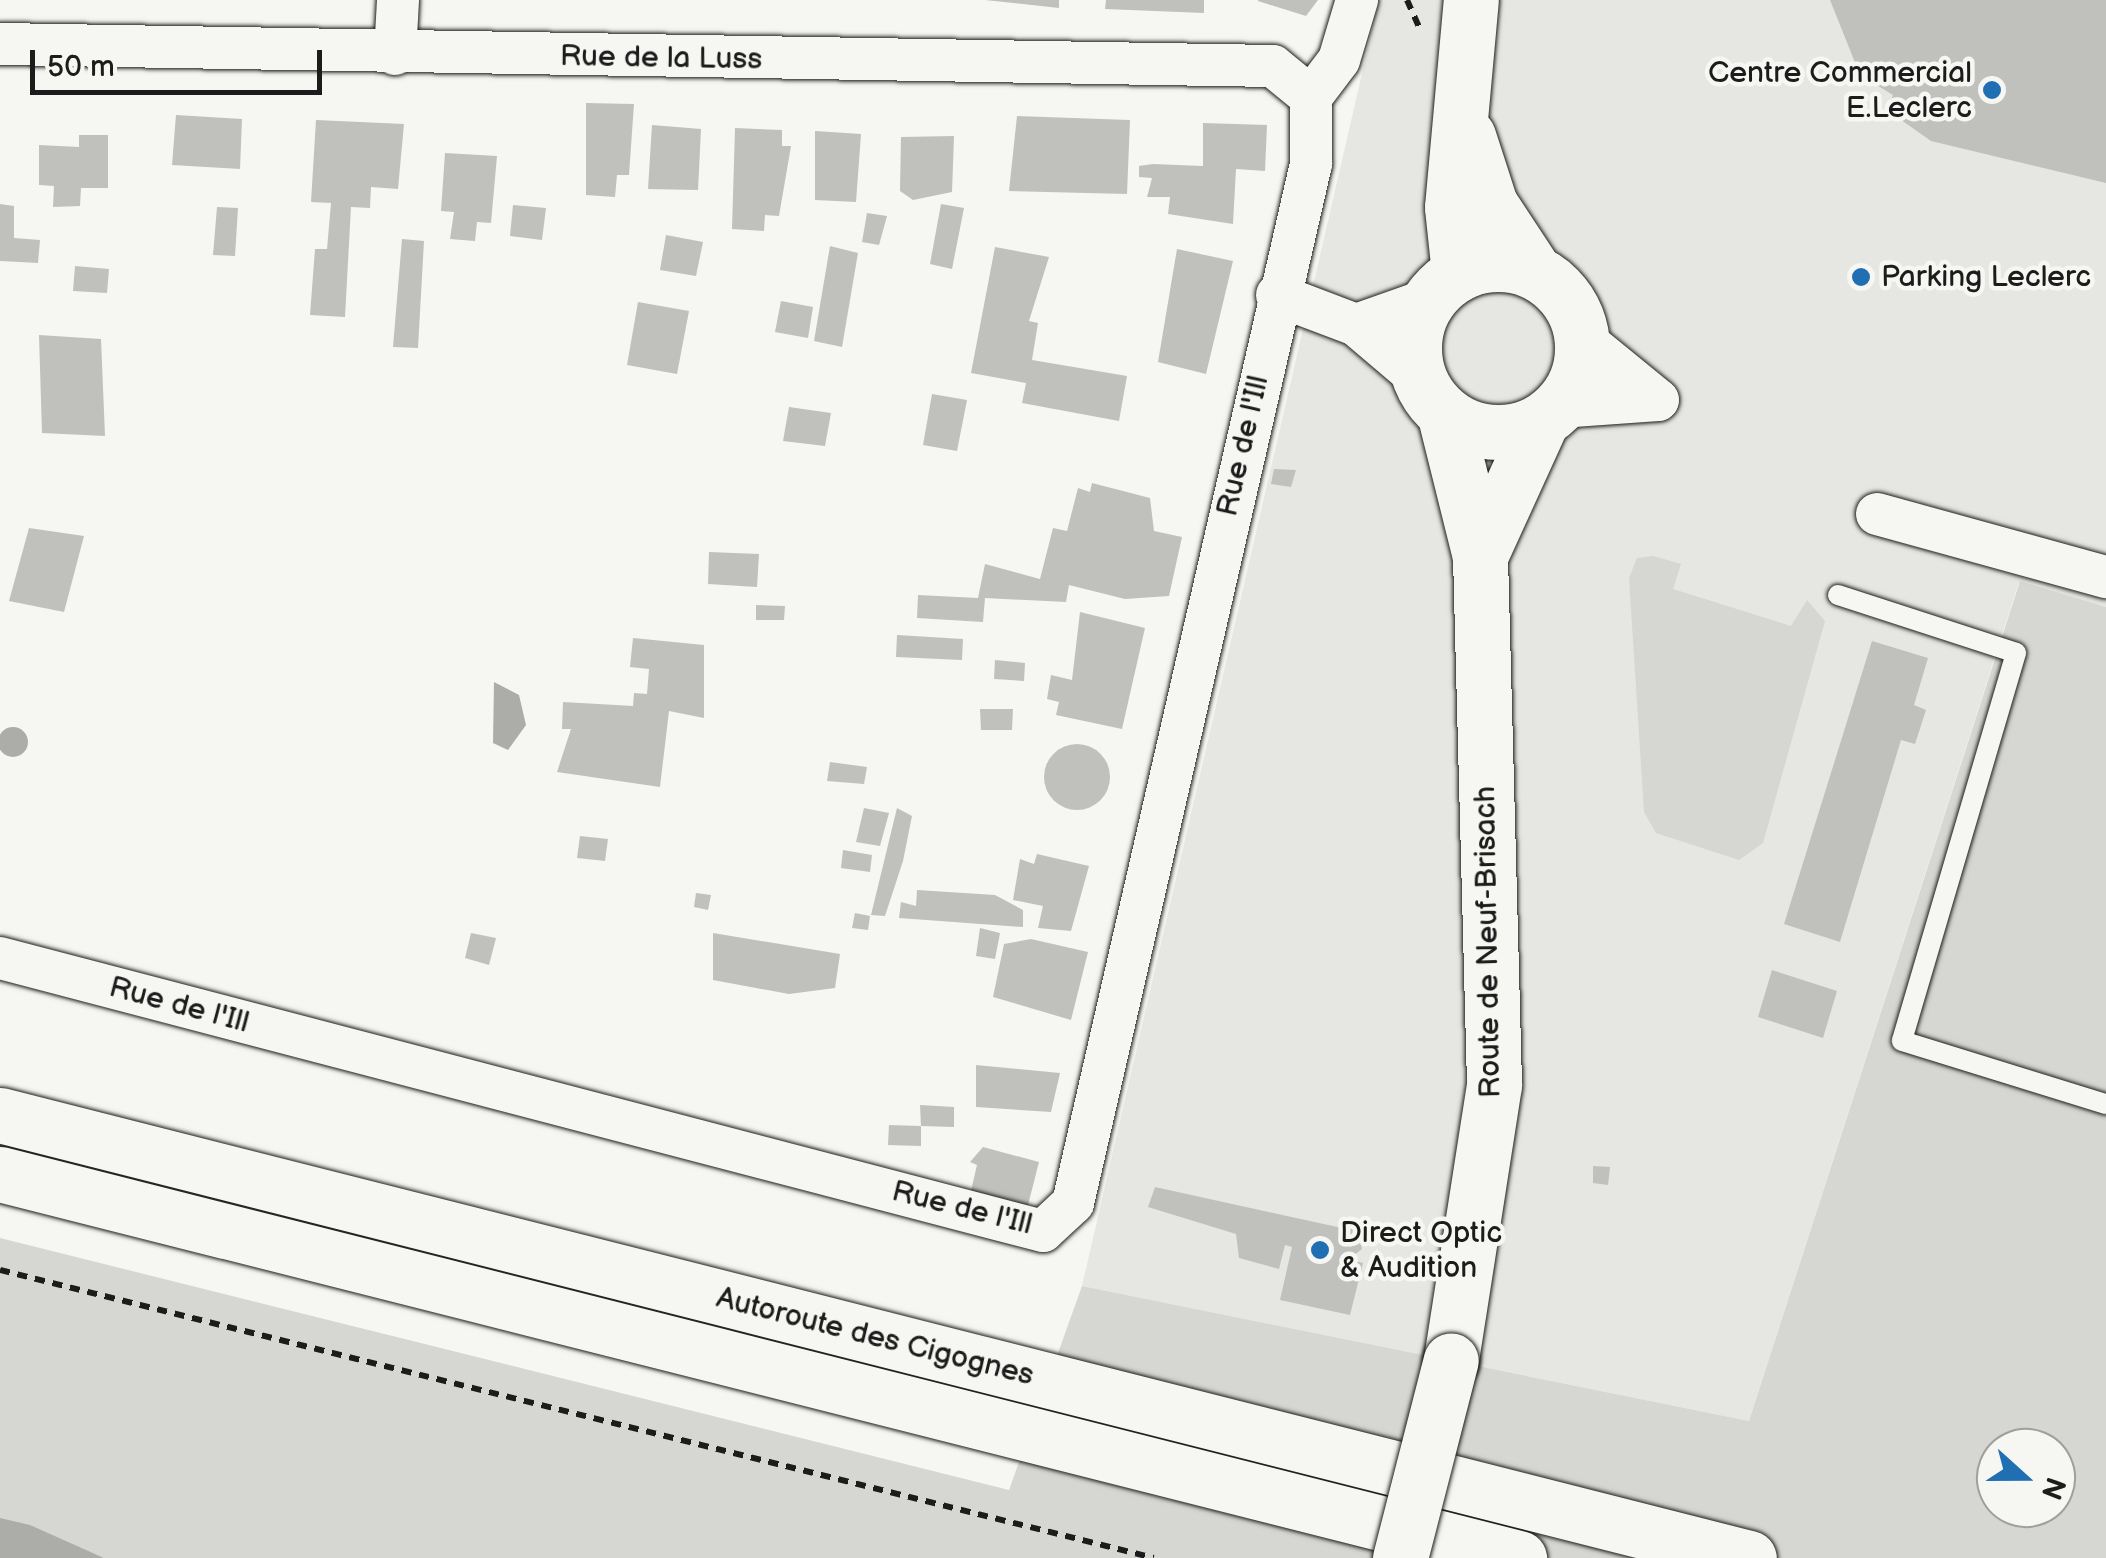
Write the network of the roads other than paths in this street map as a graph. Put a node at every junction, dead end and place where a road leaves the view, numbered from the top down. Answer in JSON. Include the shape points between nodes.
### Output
{"nodes":[{"id":1,"x":398,"y":0,"type":"edge"},
{"id":2,"x":1357,"y":0,"type":"edge"},
{"id":3,"x":1470,"y":0,"type":"edge"},
{"id":4,"x":0,"y":44,"type":"edge"},
{"id":5,"x":396,"y":54,"type":"junction"},
{"id":6,"x":1311,"y":97,"type":"junction"},
{"id":7,"x":1465,"y":129,"type":"junction"},
{"id":8,"x":1534,"y":271,"type":"junction"},
{"id":9,"x":1443,"y":286,"type":"junction"},
{"id":10,"x":1277,"y":295,"type":"junction"},
{"id":11,"x":1356,"y":325,"type":"junction"},
{"id":12,"x":1582,"y":338,"type":"junction"},
{"id":13,"x":1431,"y":396,"type":"junction"},
{"id":14,"x":1550,"y":415,"type":"junction"},
{"id":15,"x":1877,"y":514,"type":"dead end"},
{"id":16,"x":1480,"y":556,"type":"junction"},
{"id":17,"x":2106,"y":577,"type":"edge"},
{"id":18,"x":1838,"y":595,"type":"dead end"},
{"id":19,"x":0,"y":958,"type":"edge"},
{"id":20,"x":2106,"y":1104,"type":"edge"},
{"id":21,"x":0,"y":1115,"type":"edge"},
{"id":22,"x":0,"y":1174,"type":"edge"},
{"id":23,"x":1400,"y":1558,"type":"edge"},
{"id":24,"x":1518,"y":1558,"type":"edge"},
{"id":25,"x":1750,"y":1558,"type":"edge"}],
"edges":[{"from":1,"to":5,"type":"street"},
{"from":2,"to":6,"type":"street","via":[[1338,60]]},
{"from":3,"to":7,"type":"main road"},
{"from":4,"to":5,"type":"street","name":"Rue de la Luss"},
{"from":5,"to":6,"type":"street","name":"Rue de la Luss","via":[[1273,66]]},
{"from":6,"to":10,"type":"street","name":"Rue de l'Ill","via":[[1312,164]]},
{"from":7,"to":8,"type":"main road","via":[[1490,204]]},
{"from":7,"to":9,"type":"main road"},
{"from":8,"to":9,"type":"main road","via":[[1496,263]]},
{"from":8,"to":12,"type":"main road","via":[[1567,298]]},
{"from":9,"to":11,"type":"street"},
{"from":9,"to":13,"type":"main road","via":[[1413,337]]},
{"from":10,"to":11,"type":"street"},
{"from":10,"to":19,"type":"street","name":"Rue de l'Ill","via":[[1073,1203],[1043,1231]]},
{"from":11,"to":13,"type":"street"},
{"from":12,"to":14,"type":"main road","via":[[1578,375]]},
{"from":12,"to":14,"type":"street","via":[[1658,400]]},
{"from":13,"to":14,"type":"main road","via":[[1492,434]]},
{"from":13,"to":16,"type":"main road","name":"Route de Neuf-Brisach"},
{"from":14,"to":16,"type":"main road","name":"Route de Neuf-Brisach"},
{"from":15,"to":17,"type":"street"},
{"from":16,"to":23,"type":"main road","name":"Route de Neuf-Brisach","bridge":true,"via":[[1494,1085],[1451,1360]]},
{"from":18,"to":20,"type":"lane","via":[[2016,654],[1902,1041]]},
{"from":21,"to":25,"type":"main road","name":"Autoroute des Cigognes"},
{"from":22,"to":24,"type":"main road","name":"Autoroute des Cigognes"}]}
